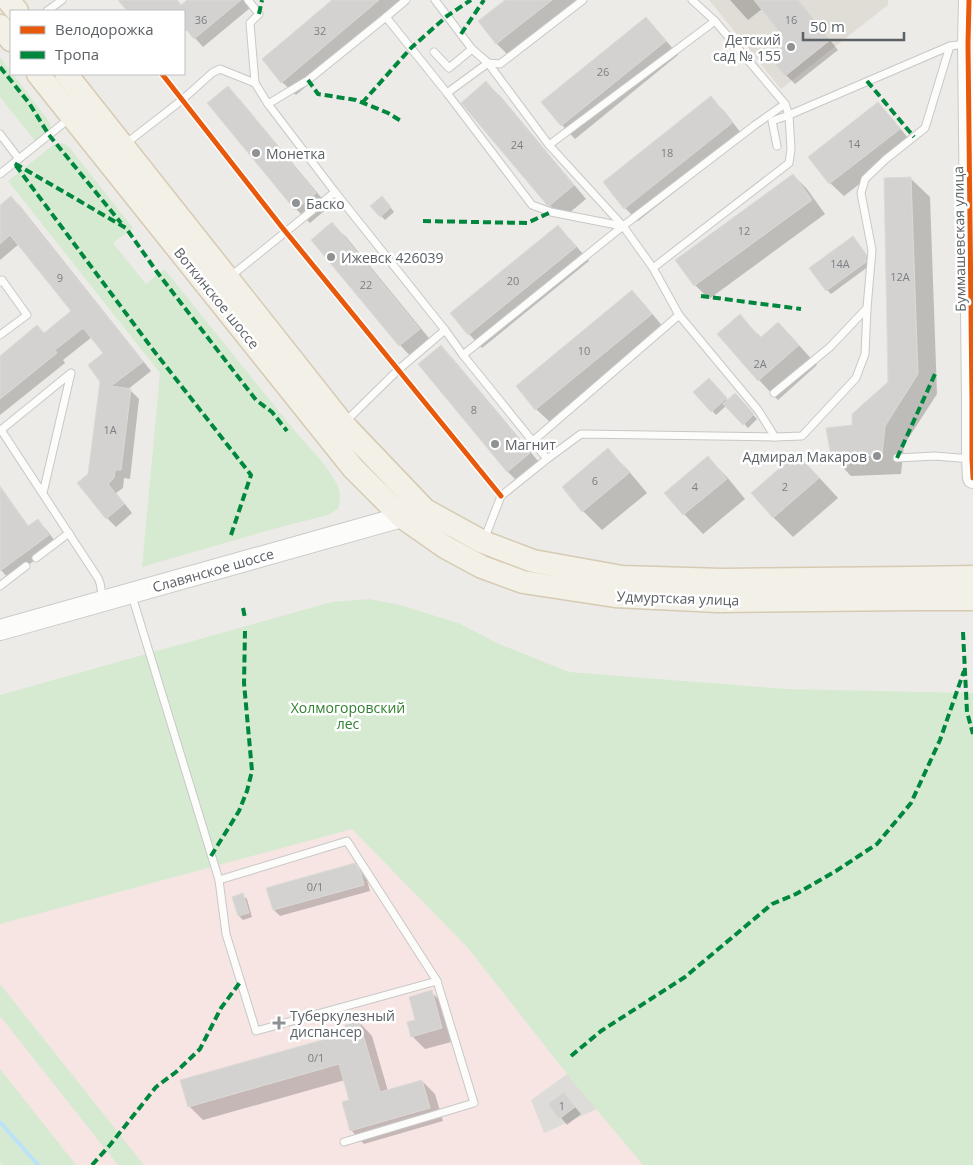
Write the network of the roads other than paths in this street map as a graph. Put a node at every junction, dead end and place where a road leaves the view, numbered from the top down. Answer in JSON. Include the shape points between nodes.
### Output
{"nodes":[{"id":1,"x":8,"y":0,"type":"edge"},
{"id":2,"x":62,"y":0,"type":"edge"},
{"id":3,"x":248,"y":0,"type":"edge"},
{"id":4,"x":406,"y":0,"type":"edge"},
{"id":5,"x":435,"y":0,"type":"edge"},
{"id":6,"x":583,"y":0,"type":"edge"},
{"id":7,"x":692,"y":0,"type":"edge"},
{"id":8,"x":969,"y":0,"type":"edge"},
{"id":9,"x":16,"y":10,"type":"edge"},
{"id":10,"x":49,"y":10,"type":"edge"},
{"id":11,"x":386,"y":17,"type":"junction"},
{"id":12,"x":715,"y":21,"type":"junction"},
{"id":13,"x":0,"y":26,"type":"edge"},
{"id":14,"x":10,"y":39,"type":"edge"},
{"id":15,"x":959,"y":45,"type":"junction"},
{"id":16,"x":472,"y":49,"type":"junction"},
{"id":17,"x":434,"y":52,"type":"dead end"},
{"id":18,"x":488,"y":63,"type":"junction"},
{"id":19,"x":39,"y":75,"type":"edge"},
{"id":20,"x":67,"y":75,"type":"edge"},
{"id":21,"x":255,"y":83,"type":"junction"},
{"id":22,"x":447,"y":93,"type":"junction"},
{"id":23,"x":971,"y":93,"type":"edge"},
{"id":24,"x":268,"y":104,"type":"junction"},
{"id":25,"x":785,"y":104,"type":"junction"},
{"id":26,"x":789,"y":115,"type":"junction"},
{"id":27,"x":72,"y":116,"type":"junction"},
{"id":28,"x":0,"y":134,"type":"edge"},
{"id":29,"x":123,"y":145,"type":"junction"},
{"id":30,"x":549,"y":145,"type":"junction"},
{"id":31,"x":777,"y":146,"type":"dead end"},
{"id":32,"x":20,"y":159,"type":"junction"},
{"id":33,"x":0,"y":174,"type":"edge"},
{"id":34,"x":335,"y":192,"type":"junction"},
{"id":35,"x":623,"y":226,"type":"junction"},
{"id":36,"x":972,"y":252,"type":"edge"},
{"id":37,"x":653,"y":268,"type":"junction"},
{"id":38,"x":228,"y":278,"type":"junction"},
{"id":39,"x":0,"y":282,"type":"edge"},
{"id":40,"x":867,"y":308,"type":"junction"},
{"id":41,"x":678,"y":315,"type":"junction"},
{"id":42,"x":445,"y":330,"type":"junction"},
{"id":43,"x":0,"y":335,"type":"edge"},
{"id":44,"x":463,"y":355,"type":"junction"},
{"id":45,"x":774,"y":393,"type":"dead end"},
{"id":46,"x":973,"y":400,"type":"edge"},
{"id":47,"x":343,"y":424,"type":"junction"},
{"id":48,"x":1,"y":430,"type":"edge"},
{"id":49,"x":775,"y":436,"type":"junction"},
{"id":50,"x":533,"y":441,"type":"junction"},
{"id":51,"x":547,"y":458,"type":"junction"},
{"id":52,"x":897,"y":458,"type":"dead end"},
{"id":53,"x":972,"y":468,"type":"edge"},
{"id":54,"x":42,"y":492,"type":"junction"},
{"id":55,"x":425,"y":510,"type":"junction"},
{"id":56,"x":402,"y":517,"type":"junction"},
{"id":57,"x":69,"y":533,"type":"junction"},
{"id":58,"x":483,"y":542,"type":"junction"},
{"id":59,"x":36,"y":558,"type":"dead end"},
{"id":60,"x":26,"y":566,"type":"dead end"},
{"id":61,"x":973,"y":576,"type":"edge"},
{"id":62,"x":0,"y":586,"type":"edge"},
{"id":63,"x":914,"y":589,"type":"junction"},
{"id":64,"x":131,"y":593,"type":"junction"},
{"id":65,"x":973,"y":600,"type":"edge"},
{"id":66,"x":103,"y":601,"type":"junction"},
{"id":67,"x":0,"y":629,"type":"edge"},
{"id":68,"x":219,"y":880,"type":"junction"},
{"id":69,"x":437,"y":981,"type":"junction"},
{"id":70,"x":344,"y":1142,"type":"dead end"}],
"edges":[{"from":1,"to":9,"type":"main road"},
{"from":2,"to":10,"type":"lane"},
{"from":3,"to":21,"type":"lane","via":[[259,14],[250,23]]},
{"from":4,"to":11,"type":"lane"},
{"from":5,"to":16,"type":"lane"},
{"from":6,"to":18,"type":"lane","via":[[500,64]]},
{"from":7,"to":12,"type":"lane"},
{"from":8,"to":15,"type":"street","name":"Буммашевская улица"},
{"from":11,"to":22,"type":"lane"},
{"from":11,"to":24,"type":"lane","via":[[308,80]]},
{"from":12,"to":25,"type":"lane"},
{"from":12,"to":30,"type":"lane"},
{"from":13,"to":14,"type":"main road"},
{"from":15,"to":23,"type":"street","name":"Буммашевская улица"},
{"from":15,"to":26,"type":"lane"},
{"from":15,"to":40,"type":"lane","via":[[925,128],[864,179],[861,193],[872,250]]},
{"from":16,"to":17,"type":"lane","via":[[449,68]]},
{"from":16,"to":18,"type":"lane"},
{"from":18,"to":22,"type":"lane"},
{"from":18,"to":30,"type":"lane"},
{"from":19,"to":27,"type":"main road","name":"Воткинское шоссе"},
{"from":20,"to":29,"type":"main road","name":"Воткинское шоссе"},
{"from":21,"to":24,"type":"lane"},
{"from":21,"to":29,"type":"lane","via":[[220,69]]},
{"from":22,"to":35,"type":"lane","via":[[532,205],[551,212]]},
{"from":23,"to":36,"type":"street","name":"Буммашевская улица"},
{"from":24,"to":34,"type":"lane"},
{"from":25,"to":26,"type":"lane"},
{"from":25,"to":35,"type":"lane"},
{"from":26,"to":31,"type":"lane","via":[[772,121]]},
{"from":26,"to":37,"type":"lane","via":[[789,163]]},
{"from":27,"to":32,"type":"lane"},
{"from":27,"to":56,"type":"main road","name":"Воткинское шоссе","via":[[353,468]]},
{"from":28,"to":32,"type":"lane"},
{"from":29,"to":38,"type":"main road","name":"Воткинское шоссе"},
{"from":30,"to":35,"type":"lane"},
{"from":32,"to":33,"type":"lane"},
{"from":34,"to":38,"type":"lane"},
{"from":34,"to":42,"type":"lane"},
{"from":35,"to":37,"type":"lane"},
{"from":35,"to":44,"type":"lane"},
{"from":36,"to":46,"type":"street","name":"Буммашевская улица"},
{"from":37,"to":41,"type":"lane"},
{"from":38,"to":47,"type":"main road","name":"Воткинское шоссе"},
{"from":39,"to":43,"type":"lane","via":[[2,280],[27,315]]},
{"from":40,"to":45,"type":"lane","via":[[830,347]]},
{"from":40,"to":49,"type":"lane","via":[[865,354],[856,378],[802,436]]},
{"from":41,"to":49,"type":"lane","via":[[758,410]]},
{"from":41,"to":50,"type":"lane"},
{"from":42,"to":44,"type":"lane"},
{"from":42,"to":47,"type":"lane"},
{"from":44,"to":50,"type":"lane"},
{"from":46,"to":53,"type":"street","name":"Буммашевская улица"},
{"from":47,"to":55,"type":"main road","name":"Воткинское шоссе"},
{"from":48,"to":54,"type":"lane"},
{"from":48,"to":54,"type":"lane","via":[[71,373]]},
{"from":49,"to":51,"type":"lane","via":[[582,434]]},
{"from":50,"to":51,"type":"lane"},
{"from":51,"to":58,"type":"lane","via":[[501,496]]},
{"from":52,"to":53,"type":"lane","via":[[935,456]]},
{"from":54,"to":57,"type":"lane"},
{"from":55,"to":56,"type":"street","name":"Славянское шоссе"},
{"from":55,"to":58,"type":"main road","name":"Удмуртская улица"},
{"from":56,"to":63,"type":"main road","name":"Удмуртская улица","via":[[482,567],[523,582],[615,596],[708,601]]},
{"from":56,"to":64,"type":"street","name":"Славянское шоссе"},
{"from":57,"to":59,"type":"lane"},
{"from":57,"to":66,"type":"lane","via":[[98,578]]},
{"from":58,"to":63,"type":"main road","name":"Удмуртская улица","via":[[533,561],[622,577]]},
{"from":60,"to":62,"type":"lane"},
{"from":61,"to":63,"type":"main road","name":"Удмуртская улица"},
{"from":63,"to":65,"type":"main road","name":"Удмуртская улица"},
{"from":64,"to":66,"type":"street","name":"Славянское шоссе"},
{"from":64,"to":68,"type":"lane"},
{"from":66,"to":67,"type":"street","name":"Славянское шоссе"},
{"from":68,"to":69,"type":"lane","via":[[347,841]]},
{"from":68,"to":69,"type":"lane","via":[[226,934],[256,1031]]},
{"from":69,"to":70,"type":"lane","via":[[474,1103]]}]}
